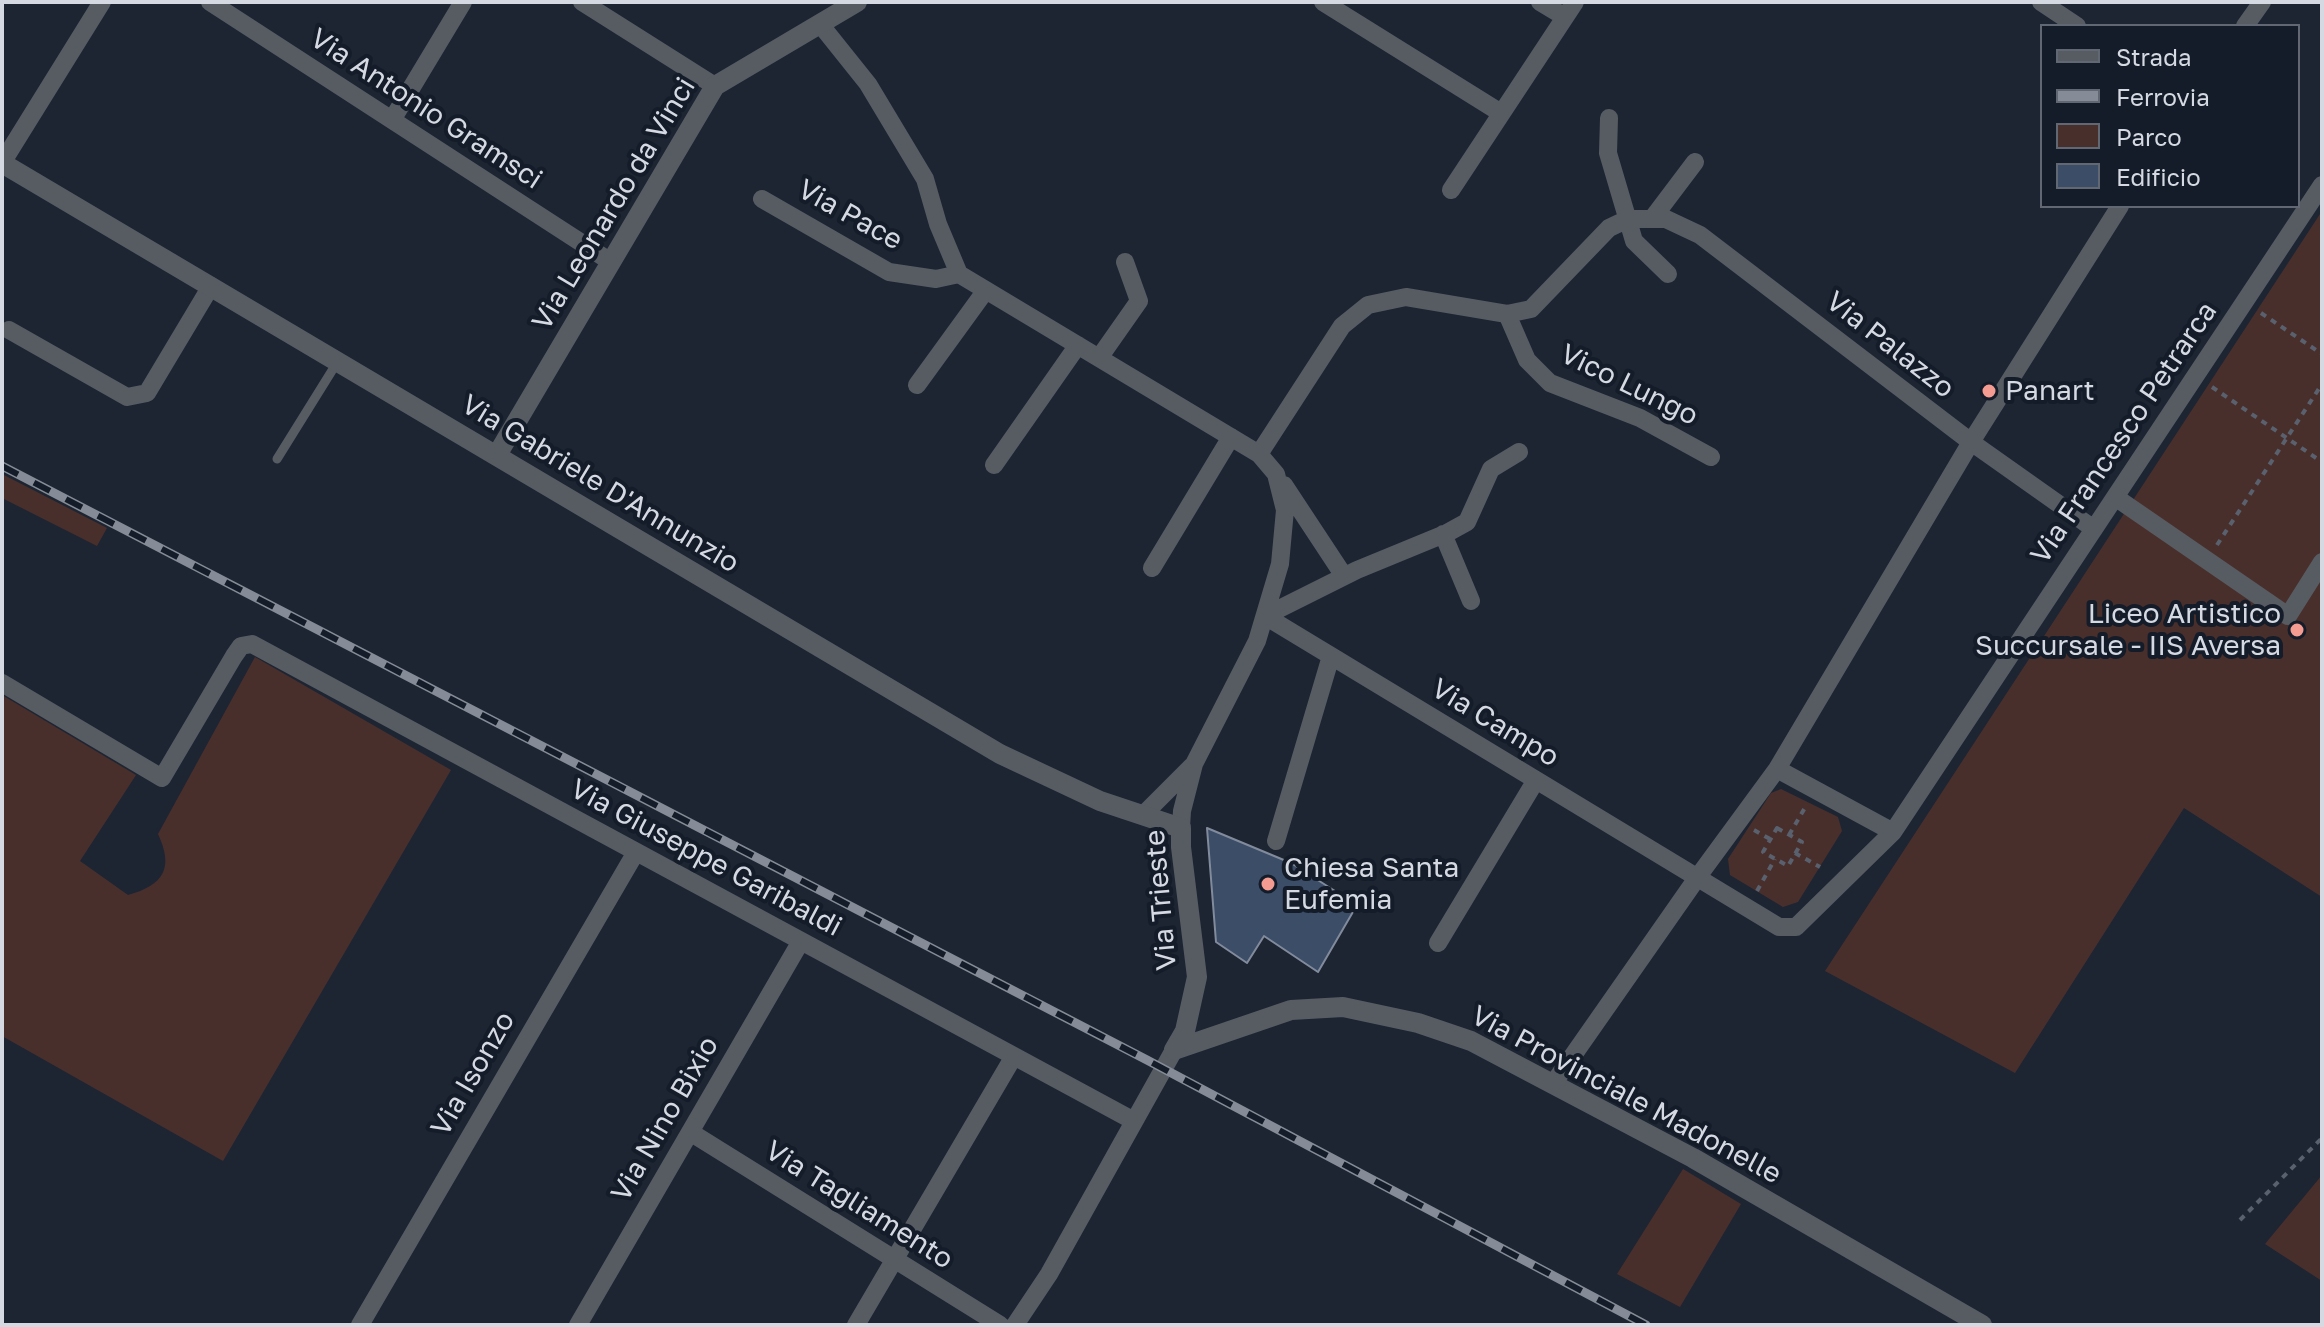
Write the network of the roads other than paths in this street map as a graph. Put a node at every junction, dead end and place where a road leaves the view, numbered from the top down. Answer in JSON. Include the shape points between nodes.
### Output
{"nodes":[{"id":1,"x":102,"y":2,"type":"edge"},
{"id":2,"x":210,"y":2,"type":"edge"},
{"id":3,"x":463,"y":2,"type":"edge"},
{"id":4,"x":582,"y":2,"type":"edge"},
{"id":5,"x":857,"y":2,"type":"edge"},
{"id":6,"x":1323,"y":2,"type":"edge"},
{"id":7,"x":1540,"y":2,"type":"edge"},
{"id":8,"x":2041,"y":2,"type":"edge"},
{"id":9,"x":2262,"y":2,"type":"edge"},
{"id":10,"x":1570,"y":10,"type":"edge"},
{"id":11,"x":820,"y":24,"type":"junction"},
{"id":12,"x":2074,"y":24,"type":"edge"},
{"id":13,"x":2246,"y":24,"type":"edge"},
{"id":14,"x":715,"y":86,"type":"junction"},
{"id":15,"x":1501,"y":113,"type":"junction"},
{"id":16,"x":1609,"y":118,"type":"dead end"},
{"id":17,"x":392,"y":120,"type":"junction"},
{"id":18,"x":1695,"y":162,"type":"dead end"},
{"id":19,"x":2,"y":163,"type":"edge"},
{"id":20,"x":2322,"y":185,"type":"edge"},
{"id":21,"x":1451,"y":190,"type":"dead end"},
{"id":22,"x":762,"y":199,"type":"dead end"},
{"id":23,"x":2119,"y":208,"type":"edge"},
{"id":24,"x":1642,"y":219,"type":"junction"},
{"id":25,"x":611,"y":262,"type":"junction"},
{"id":26,"x":1125,"y":262,"type":"dead end"},
{"id":27,"x":959,"y":274,"type":"junction"},
{"id":28,"x":1668,"y":274,"type":"dead end"},
{"id":29,"x":211,"y":286,"type":"junction"},
{"id":30,"x":986,"y":290,"type":"junction"},
{"id":31,"x":1507,"y":314,"type":"junction"},
{"id":32,"x":9,"y":330,"type":"dead end"},
{"id":33,"x":1078,"y":345,"type":"junction"},
{"id":34,"x":1099,"y":358,"type":"junction"},
{"id":35,"x":338,"y":361,"type":"junction"},
{"id":36,"x":917,"y":385,"type":"dead end"},
{"id":37,"x":1231,"y":437,"type":"junction"},
{"id":38,"x":1971,"y":442,"type":"junction"},
{"id":39,"x":1519,"y":452,"type":"dead end"},
{"id":40,"x":1259,"y":454,"type":"junction"},
{"id":41,"x":497,"y":455,"type":"junction"},
{"id":42,"x":1711,"y":457,"type":"dead end"},
{"id":43,"x":277,"y":459,"type":"dead end"},
{"id":44,"x":994,"y":465,"type":"dead end"},
{"id":45,"x":1276,"y":474,"type":"junction"},
{"id":46,"x":2115,"y":497,"type":"junction"},
{"id":47,"x":2094,"y":529,"type":"junction"},
{"id":48,"x":1443,"y":534,"type":"junction"},
{"id":49,"x":2322,"y":562,"type":"edge"},
{"id":50,"x":1152,"y":568,"type":"dead end"},
{"id":51,"x":1344,"y":576,"type":"junction"},
{"id":52,"x":1471,"y":601,"type":"dead end"},
{"id":53,"x":1265,"y":616,"type":"junction"},
{"id":54,"x":1331,"y":656,"type":"junction"},
{"id":55,"x":2,"y":683,"type":"edge"},
{"id":56,"x":1194,"y":764,"type":"junction"},
{"id":57,"x":1777,"y":769,"type":"junction"},
{"id":58,"x":1536,"y":780,"type":"junction"},
{"id":59,"x":1143,"y":815,"type":"junction"},
{"id":60,"x":1181,"y":828,"type":"junction"},
{"id":61,"x":1893,"y":832,"type":"junction"},
{"id":62,"x":1276,"y":841,"type":"dead end"},
{"id":63,"x":636,"y":852,"type":"junction"},
{"id":64,"x":1697,"y":878,"type":"junction"},
{"id":65,"x":801,"y":941,"type":"junction"},
{"id":66,"x":1438,"y":943,"type":"dead end"},
{"id":67,"x":1174,"y":1050,"type":"junction"},
{"id":68,"x":1014,"y":1056,"type":"junction"},
{"id":69,"x":1553,"y":1084,"type":"junction"},
{"id":70,"x":1134,"y":1121,"type":"junction"},
{"id":71,"x":690,"y":1132,"type":"junction"},
{"id":72,"x":895,"y":1260,"type":"junction"},
{"id":73,"x":360,"y":1325,"type":"edge"},
{"id":74,"x":578,"y":1325,"type":"edge"},
{"id":75,"x":856,"y":1325,"type":"edge"},
{"id":76,"x":1000,"y":1325,"type":"edge"},
{"id":77,"x":1015,"y":1325,"type":"edge"},
{"id":78,"x":1982,"y":1325,"type":"edge"}],
"edges":[{"from":1,"to":19,"type":"street"},
{"from":2,"to":17,"type":"street","name":"Via Antonio Gramsci"},
{"from":3,"to":17,"type":"street"},
{"from":4,"to":14,"type":"street"},
{"from":5,"to":11,"type":"street","name":"Via Leonardo da Vinci"},
{"from":6,"to":15,"type":"street"},
{"from":7,"to":10,"type":"street"},
{"from":8,"to":12,"type":"street"},
{"from":9,"to":13,"type":"street"},
{"from":10,"to":15,"type":"street"},
{"from":11,"to":14,"type":"street","name":"Via Leonardo da Vinci"},
{"from":11,"to":27,"type":"street","via":[[868,84],[925,179]]},
{"from":14,"to":25,"type":"street","name":"Via Leonardo da Vinci"},
{"from":15,"to":21,"type":"street"},
{"from":16,"to":24,"type":"street","via":[[1608,153]]},
{"from":17,"to":25,"type":"street","name":"Via Antonio Gramsci"},
{"from":18,"to":24,"type":"street"},
{"from":19,"to":29,"type":"street","name":"Via Gabriele D'Annunzio"},
{"from":20,"to":46,"type":"street","name":"Via Francesco Petrarca"},
{"from":22,"to":27,"type":"street","name":"Via Pace","via":[[889,272],[936,279]]},
{"from":23,"to":38,"type":"street"},
{"from":24,"to":28,"type":"street","via":[[1634,241]]},
{"from":24,"to":31,"type":"street","via":[[1609,228],[1531,309]]},
{"from":24,"to":38,"type":"street","name":"Via Palazzo","via":[[1666,219],[1700,235]]},
{"from":25,"to":41,"type":"street","name":"Via Leonardo da Vinci"},
{"from":26,"to":34,"type":"street","via":[[1139,301]]},
{"from":27,"to":30,"type":"street"},
{"from":29,"to":32,"type":"street","via":[[147,393],[127,397]]},
{"from":29,"to":35,"type":"street","name":"Via Gabriele D'Annunzio"},
{"from":30,"to":33,"type":"street"},
{"from":30,"to":36,"type":"street"},
{"from":31,"to":40,"type":"street","via":[[1406,297],[1368,305],[1342,326]]},
{"from":31,"to":42,"type":"street","name":"Vico Lungo","via":[[1527,360],[1550,383],[1640,418]]},
{"from":33,"to":34,"type":"street"},
{"from":33,"to":44,"type":"street"},
{"from":34,"to":37,"type":"street"},
{"from":35,"to":41,"type":"street","name":"Via Gabriele D'Annunzio"},
{"from":35,"to":43,"type":"lane"},
{"from":37,"to":40,"type":"street"},
{"from":37,"to":50,"type":"street"},
{"from":38,"to":47,"type":"street","name":"Via Palazzo"},
{"from":38,"to":57,"type":"street"},
{"from":39,"to":48,"type":"street","via":[[1491,469],[1467,522]]},
{"from":40,"to":45,"type":"street"},
{"from":41,"to":59,"type":"street","name":"Via Gabriele D'Annunzio","via":[[1000,754]]},
{"from":45,"to":51,"type":"street"},
{"from":45,"to":53,"type":"street","name":"Via Trieste","via":[[1285,510],[1280,564]]},
{"from":46,"to":47,"type":"street","name":"Via Francesco Petrarca"},
{"from":46,"to":49,"type":"street","via":[[2288,616]]},
{"from":47,"to":61,"type":"street","name":"Via Francesco Petrarca"},
{"from":48,"to":51,"type":"street"},
{"from":48,"to":52,"type":"street"},
{"from":51,"to":53,"type":"street"},
{"from":53,"to":54,"type":"street","name":"Via Campo"},
{"from":53,"to":56,"type":"street","name":"Via Trieste"},
{"from":54,"to":58,"type":"street","name":"Via Campo"},
{"from":54,"to":62,"type":"street"},
{"from":55,"to":63,"type":"street","name":"Via Giuseppe Garibaldi","via":[[162,778],[234,656],[241,646],[252,644]]},
{"from":56,"to":59,"type":"street"},
{"from":56,"to":60,"type":"street","name":"Via Trieste"},
{"from":57,"to":61,"type":"street"},
{"from":57,"to":64,"type":"street"},
{"from":58,"to":64,"type":"street","name":"Via Campo"},
{"from":58,"to":66,"type":"street"},
{"from":59,"to":60,"type":"street","name":"Via Gabriele D'Annunzio"},
{"from":60,"to":67,"type":"street","name":"Via Trieste","via":[[1197,977],[1185,1031]]},
{"from":61,"to":64,"type":"street","name":"Via Francesco Petrarca","via":[[1796,927],[1779,927]]},
{"from":63,"to":65,"type":"street","name":"Via Giuseppe Garibaldi"},
{"from":63,"to":73,"type":"street","name":"Via Isonzo"},
{"from":64,"to":69,"type":"street"},
{"from":65,"to":68,"type":"street","name":"Via Giuseppe Garibaldi"},
{"from":65,"to":71,"type":"street","name":"Via Nino Bixio"},
{"from":67,"to":69,"type":"street","name":"Via Provinciale Madonelle","via":[[1291,1010],[1343,1007],[1471,1041]]},
{"from":67,"to":70,"type":"street"},
{"from":68,"to":70,"type":"street","name":"Via Giuseppe Garibaldi"},
{"from":68,"to":72,"type":"street"},
{"from":69,"to":78,"type":"street","name":"Via Provinciale Madonelle","via":[[1693,1158]]},
{"from":70,"to":77,"type":"street"},
{"from":71,"to":72,"type":"street","name":"Via Tagliamento"},
{"from":71,"to":74,"type":"street","name":"Via Nino Bixio"},
{"from":72,"to":75,"type":"street"},
{"from":72,"to":76,"type":"street","name":"Via Tagliamento"}]}
